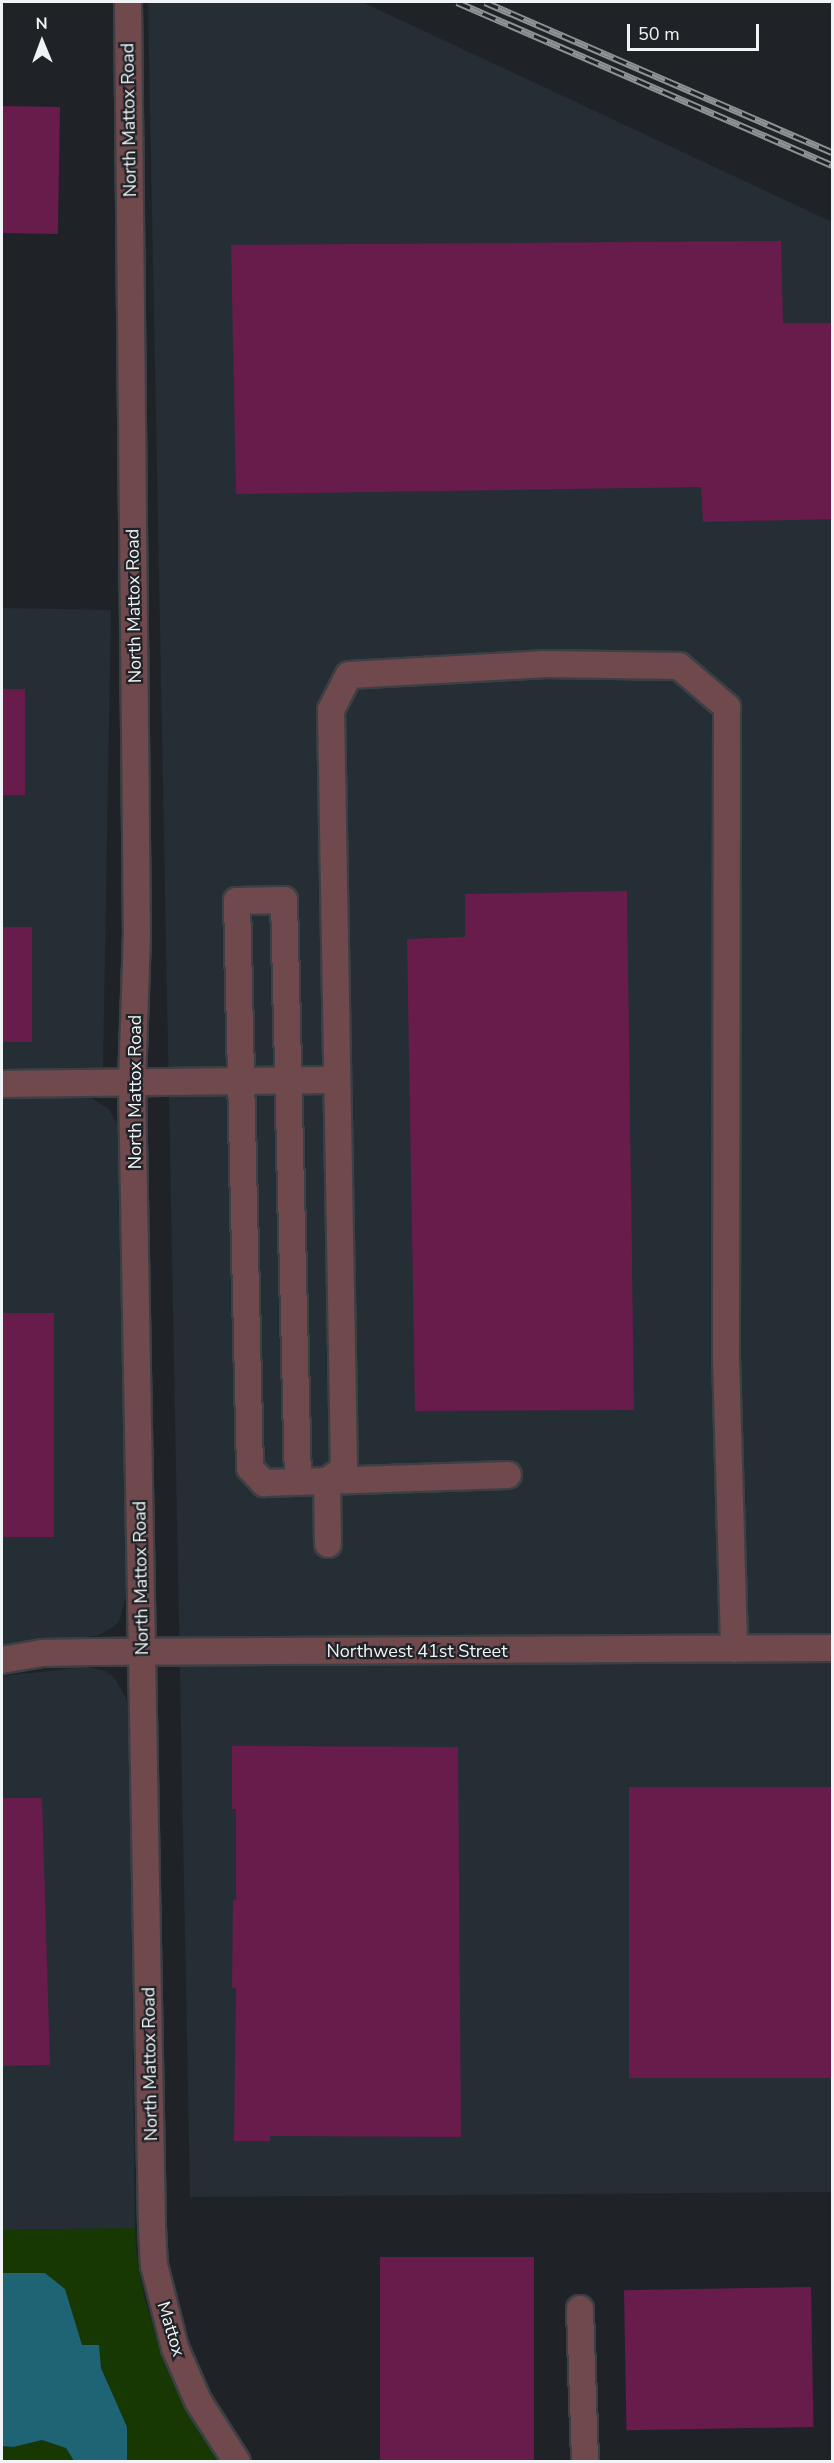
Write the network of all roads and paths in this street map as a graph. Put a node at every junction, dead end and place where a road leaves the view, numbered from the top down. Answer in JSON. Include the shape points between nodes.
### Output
{"nodes":[{"id":1,"x":128,"y":2,"type":"edge"},
{"id":2,"x":289,"y":1080,"type":"junction"},
{"id":3,"x":337,"y":1080,"type":"junction"},
{"id":4,"x":242,"y":1081,"type":"junction"},
{"id":5,"x":132,"y":1082,"type":"junction"},
{"id":6,"x":2,"y":1084,"type":"edge"},
{"id":7,"x":508,"y":1475,"type":"dead end"},
{"id":8,"x":298,"y":1481,"type":"junction"},
{"id":9,"x":327,"y":1481,"type":"junction"},
{"id":10,"x":328,"y":1544,"type":"dead end"},
{"id":11,"x":832,"y":1648,"type":"edge"},
{"id":12,"x":734,"y":1649,"type":"junction"},
{"id":13,"x":143,"y":1653,"type":"junction"},
{"id":14,"x":2,"y":1660,"type":"edge"},
{"id":15,"x":152,"y":2183,"type":"joint"},
{"id":16,"x":580,"y":2309,"type":"dead end"},
{"id":17,"x":237,"y":2462,"type":"edge"},
{"id":18,"x":585,"y":2462,"type":"edge"}],
"edges":[{"from":1,"to":5,"type":"street","name":"North Mattox Road","via":[[137,933]]},
{"from":2,"to":3,"type":"street"},
{"from":2,"to":4,"type":"street"},
{"from":2,"to":4,"type":"street","via":[[284,900],[237,901]]},
{"from":2,"to":8,"type":"street"},
{"from":3,"to":9,"type":"street","via":[[344,1469]]},
{"from":3,"to":12,"type":"street","via":[[331,710],[349,675],[543,664],[679,666],[727,707],[726,1358]]},
{"from":4,"to":5,"type":"street"},
{"from":4,"to":8,"type":"street","via":[[249,1468],[264,1483]]},
{"from":5,"to":6,"type":"street"},
{"from":5,"to":13,"type":"street","name":"North Mattox Road"},
{"from":7,"to":9,"type":"street"},
{"from":8,"to":9,"type":"street"},
{"from":9,"to":10,"type":"street"},
{"from":11,"to":12,"type":"street","name":"Northwest 41st Street"},
{"from":12,"to":13,"type":"street","name":"Northwest 41st Street"},
{"from":13,"to":14,"type":"street","name":"Northwest 41st Street","via":[[42,1653]]},
{"from":13,"to":15,"type":"street","name":"North Mattox Road"},
{"from":15,"to":17,"type":"street","name":"Mattox","via":[[154,2265],[175,2348],[198,2401]]},
{"from":16,"to":18,"type":"street"}]}
